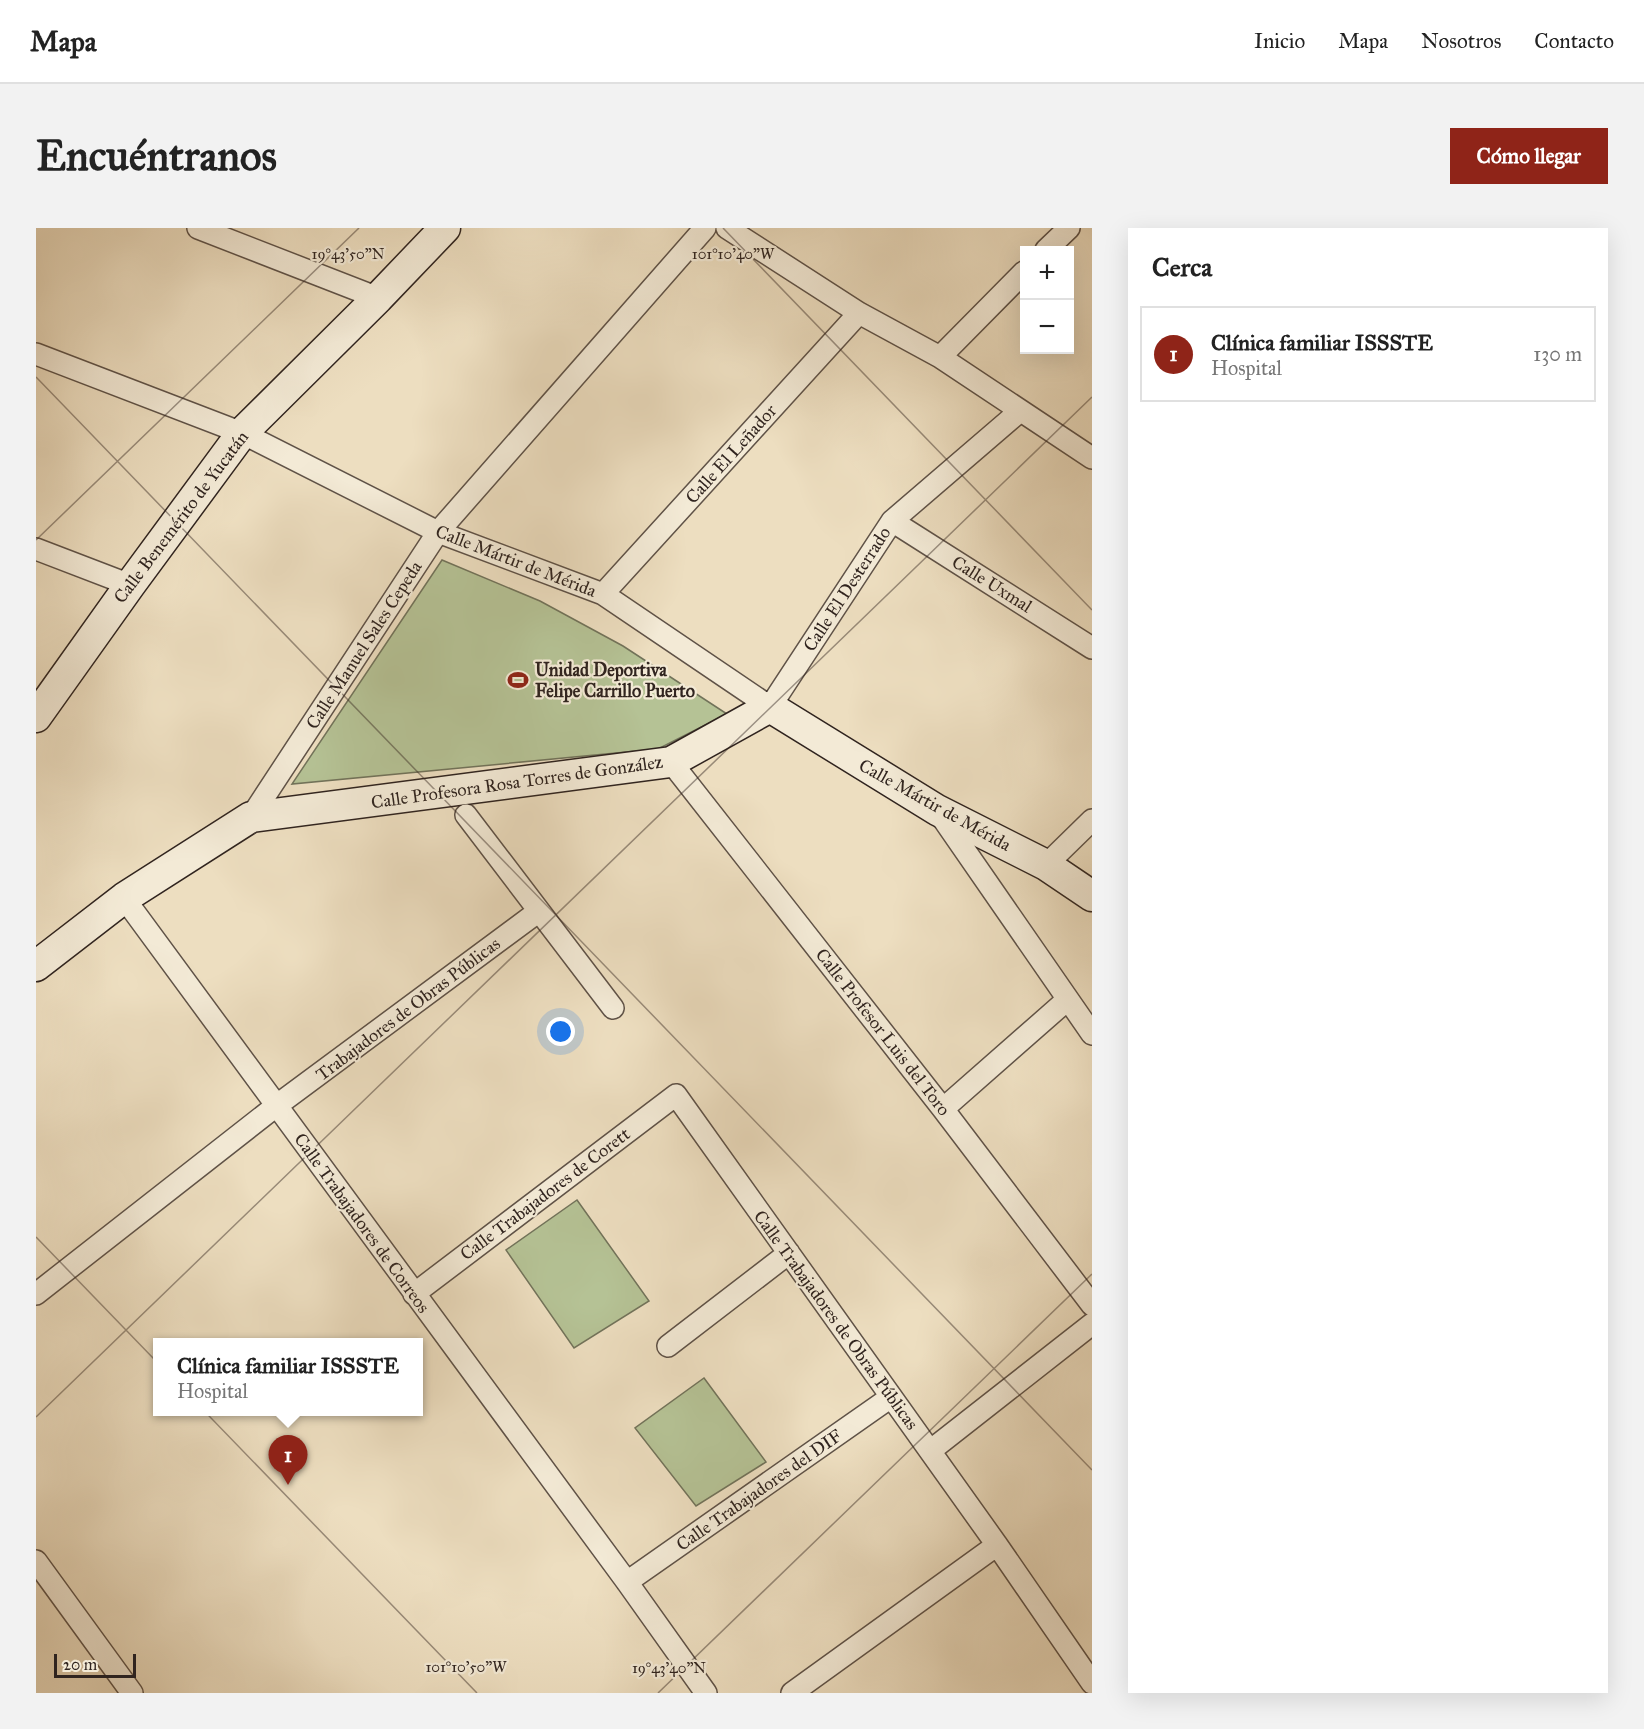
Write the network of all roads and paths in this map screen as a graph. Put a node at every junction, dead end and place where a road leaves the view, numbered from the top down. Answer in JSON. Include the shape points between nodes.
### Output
{"nodes":[{"id":1,"x":198,"y":228,"type":"edge"},
{"id":2,"x":445,"y":228,"type":"edge"},
{"id":3,"x":705,"y":228,"type":"edge"},
{"id":4,"x":728,"y":228,"type":"edge"},
{"id":5,"x":1063,"y":230,"type":"edge"},
{"id":6,"x":1049,"y":246,"type":"edge"},
{"id":7,"x":1020,"y":276,"type":"edge"},
{"id":8,"x":378,"y":298,"type":"junction"},
{"id":9,"x":859,"y":313,"type":"junction"},
{"id":10,"x":36,"y":354,"type":"edge"},
{"id":11,"x":940,"y":357,"type":"junction"},
{"id":12,"x":1020,"y":411,"type":"junction"},
{"id":13,"x":242,"y":433,"type":"junction"},
{"id":14,"x":1092,"y":458,"type":"edge"},
{"id":15,"x":892,"y":521,"type":"junction"},
{"id":16,"x":438,"y":532,"type":"junction"},
{"id":17,"x":36,"y":549,"type":"edge"},
{"id":18,"x":130,"y":585,"type":"junction"},
{"id":19,"x":603,"y":594,"type":"junction"},
{"id":20,"x":1092,"y":648,"type":"edge"},
{"id":21,"x":770,"y":707,"type":"junction"},
{"id":22,"x":36,"y":717,"type":"edge"},
{"id":23,"x":671,"y":762,"type":"junction"},
{"id":24,"x":937,"y":810,"type":"junction"},
{"id":25,"x":466,"y":815,"type":"dead end"},
{"id":26,"x":251,"y":817,"type":"junction"},
{"id":27,"x":1092,"y":820,"type":"edge"},
{"id":28,"x":1046,"y":865,"type":"junction"},
{"id":29,"x":1092,"y":896,"type":"edge"},
{"id":30,"x":123,"y":898,"type":"junction"},
{"id":31,"x":539,"y":911,"type":"junction"},
{"id":32,"x":36,"y":966,"type":"edge"},
{"id":33,"x":1067,"y":1000,"type":"junction"},
{"id":34,"x":613,"y":1008,"type":"dead end"},
{"id":35,"x":1092,"y":1034,"type":"edge"},
{"id":36,"x":676,"y":1095,"type":"joint"},
{"id":37,"x":276,"y":1106,"type":"junction"},
{"id":38,"x":943,"y":1109,"type":"junction"},
{"id":39,"x":789,"y":1253,"type":"junction"},
{"id":40,"x":36,"y":1294,"type":"edge"},
{"id":41,"x":414,"y":1294,"type":"junction"},
{"id":42,"x":1092,"y":1305,"type":"edge"},
{"id":43,"x":1092,"y":1324,"type":"edge"},
{"id":44,"x":668,"y":1346,"type":"dead end"},
{"id":45,"x":891,"y":1397,"type":"junction"},
{"id":46,"x":930,"y":1451,"type":"junction"},
{"id":47,"x":997,"y":1545,"type":"junction"},
{"id":48,"x":38,"y":1569,"type":"edge"},
{"id":49,"x":627,"y":1582,"type":"junction"},
{"id":50,"x":1092,"y":1683,"type":"edge"},
{"id":51,"x":132,"y":1693,"type":"edge"},
{"id":52,"x":706,"y":1693,"type":"edge"},
{"id":53,"x":792,"y":1693,"type":"edge"}],
"edges":[{"from":1,"to":8,"type":"street"},
{"from":2,"to":8,"type":"street","name":"Calle Benemérito de Yucatán"},
{"from":3,"to":16,"type":"street","name":"Calle Manuel Sales Cepeda"},
{"from":4,"to":9,"type":"street"},
{"from":5,"to":6,"type":"street"},
{"from":7,"to":11,"type":"street"},
{"from":8,"to":13,"type":"street","name":"Calle Benemérito de Yucatán"},
{"from":9,"to":11,"type":"street"},
{"from":9,"to":19,"type":"street","name":"Calle El Leñador"},
{"from":10,"to":13,"type":"street","name":"Calle Mártir de Mérida"},
{"from":11,"to":12,"type":"street"},
{"from":12,"to":14,"type":"street"},
{"from":12,"to":15,"type":"street","name":"Calle El Desterrado"},
{"from":13,"to":16,"type":"street","name":"Calle Mártir de Mérida"},
{"from":13,"to":18,"type":"street","name":"Calle Benemérito de Yucatán"},
{"from":15,"to":20,"type":"street","name":"Calle Uxmal"},
{"from":15,"to":21,"type":"street","name":"Calle El Desterrado"},
{"from":16,"to":19,"type":"street","name":"Calle Mártir de Mérida"},
{"from":16,"to":26,"type":"street","name":"Calle Manuel Sales Cepeda"},
{"from":17,"to":18,"type":"street"},
{"from":18,"to":22,"type":"street","name":"Calle Benemérito de Yucatán"},
{"from":19,"to":21,"type":"street","name":"Calle Mártir de Mérida"},
{"from":21,"to":23,"type":"street","name":"Calle Profesora Rosa Torres de González"},
{"from":21,"to":24,"type":"street","name":"Calle Mártir de Mérida"},
{"from":23,"to":26,"type":"street","name":"Calle Profesora Rosa Torres de González"},
{"from":23,"to":38,"type":"street","name":"Calle Profesor Luis del Toro"},
{"from":24,"to":28,"type":"street","name":"Calle Mártir de Mérida"},
{"from":24,"to":33,"type":"street"},
{"from":25,"to":31,"type":"street"},
{"from":26,"to":30,"type":"street","name":"Calle Manuel Sales Cepeda"},
{"from":27,"to":28,"type":"street"},
{"from":28,"to":29,"type":"street","name":"Calle Mártir de Mérida"},
{"from":30,"to":32,"type":"street","name":"Calle Manuel Sales Cepeda"},
{"from":30,"to":37,"type":"street","name":"Calle Trabajadores de Correos"},
{"from":31,"to":34,"type":"street"},
{"from":31,"to":37,"type":"street","name":"Trabajadores de Obras Públicas"},
{"from":33,"to":35,"type":"street"},
{"from":33,"to":38,"type":"street"},
{"from":36,"to":39,"type":"street","name":"Calle Trabajadores de Obras Públicas"},
{"from":36,"to":41,"type":"street","name":"Calle Trabajadores de Corett"},
{"from":37,"to":40,"type":"street","name":"Trabajadores de Obras Públicas"},
{"from":37,"to":41,"type":"street","name":"Calle Trabajadores de Correos"},
{"from":38,"to":42,"type":"street","name":"Calle Profesor Luis del Toro"},
{"from":39,"to":44,"type":"street"},
{"from":39,"to":45,"type":"street","name":"Calle Trabajadores de Obras Públicas"},
{"from":41,"to":49,"type":"street","name":"Calle Trabajadores de Correos"},
{"from":43,"to":46,"type":"street"},
{"from":45,"to":46,"type":"street","name":"Calle Trabajadores de Obras Públicas"},
{"from":45,"to":49,"type":"street","name":"Calle Trabajadores del DIF"},
{"from":46,"to":47,"type":"street","name":"Calle Trabajadores de Obras Públicas"},
{"from":47,"to":50,"type":"street","name":"Calle Trabajadores de Obras Públicas"},
{"from":47,"to":53,"type":"street"},
{"from":48,"to":51,"type":"street"},
{"from":49,"to":52,"type":"street","name":"Calle Trabajadores de Correos"}]}
